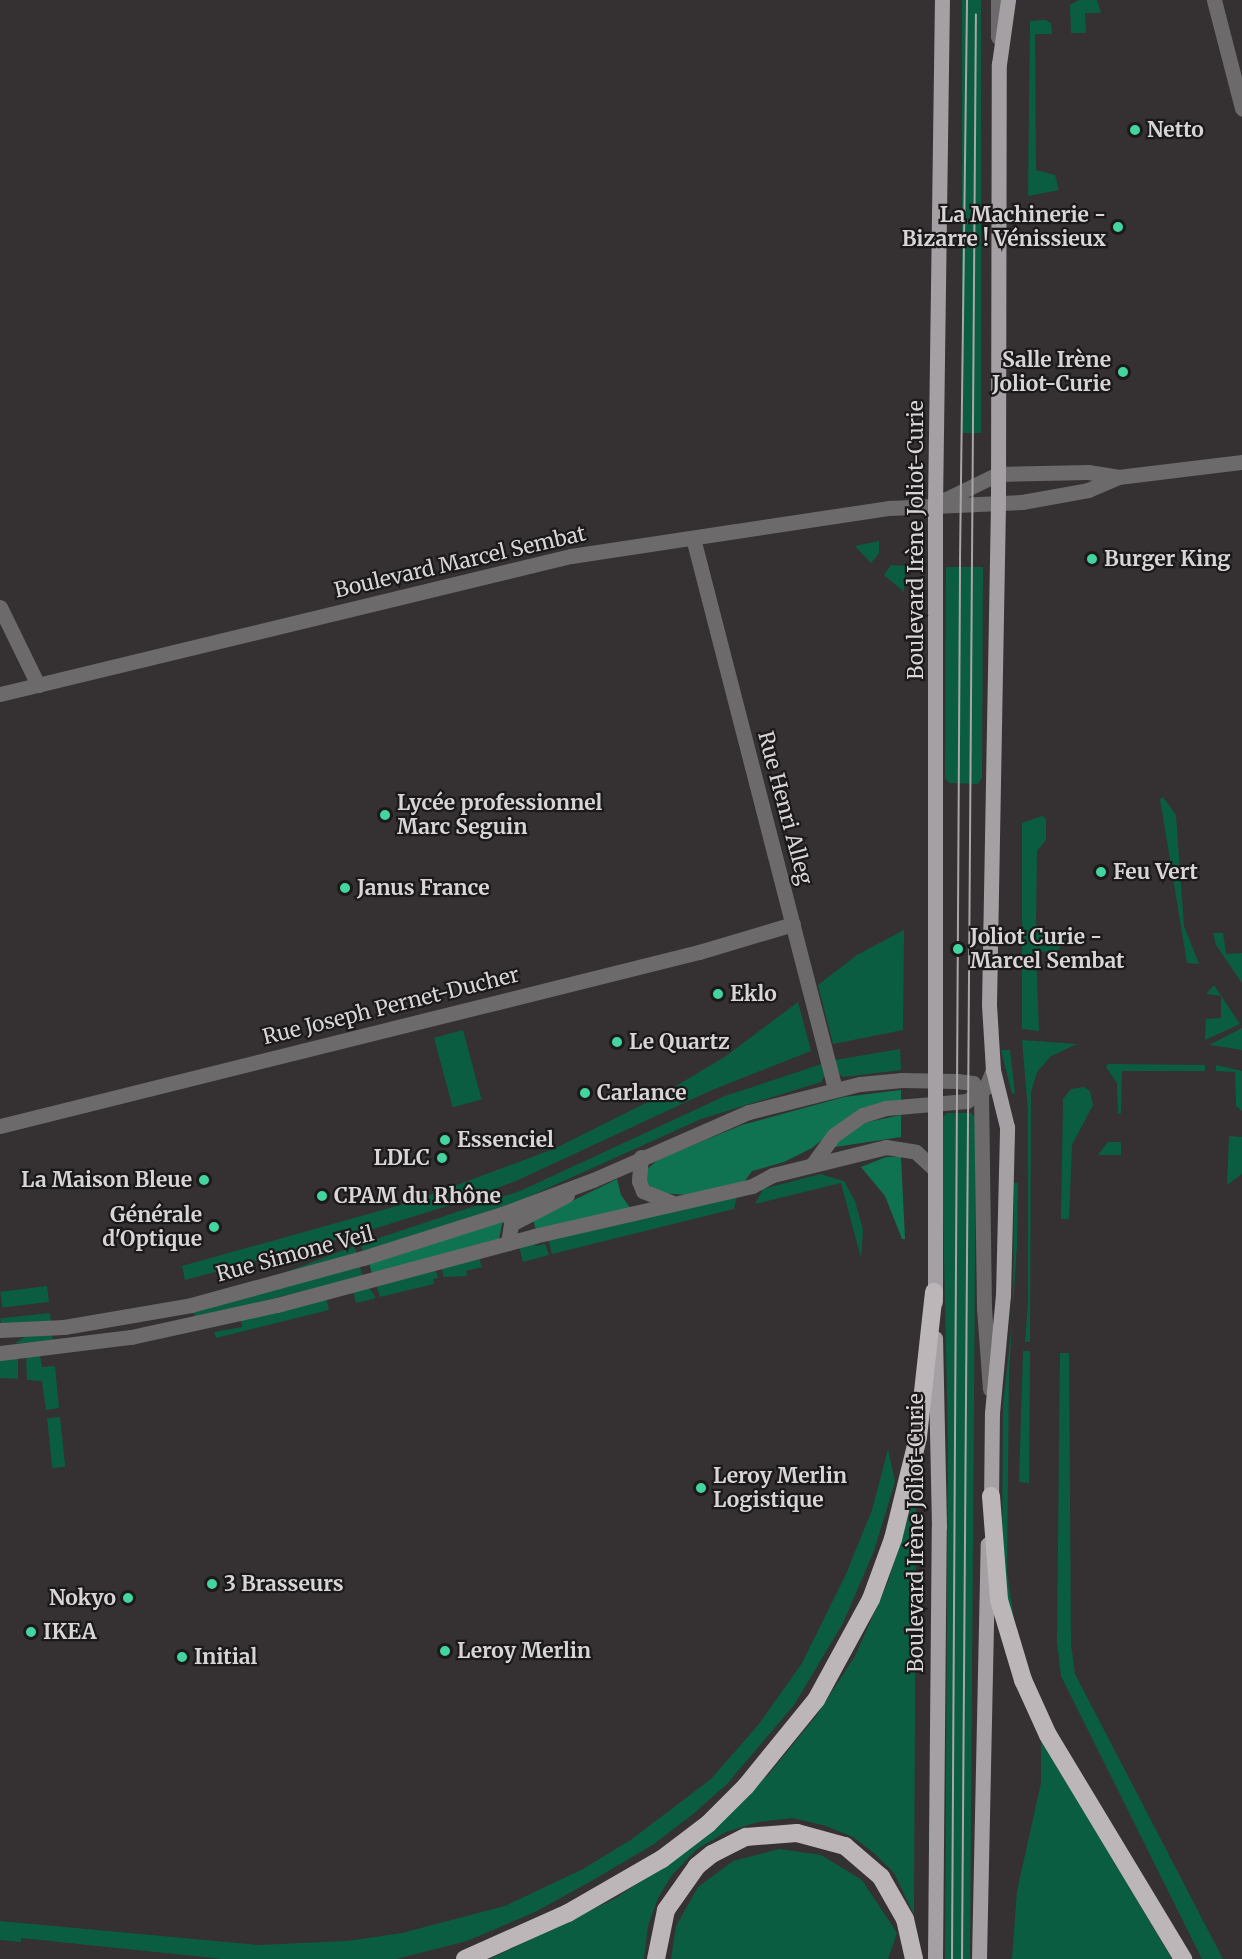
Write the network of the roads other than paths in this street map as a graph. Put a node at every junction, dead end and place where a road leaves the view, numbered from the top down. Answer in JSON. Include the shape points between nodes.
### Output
{"nodes":[{"id":1,"x":942,"y":0,"type":"edge"},
{"id":2,"x":998,"y":0,"type":"edge"},
{"id":3,"x":1008,"y":0,"type":"edge"},
{"id":4,"x":1214,"y":0,"type":"edge"},
{"id":5,"x":999,"y":64,"type":"junction"},
{"id":6,"x":1242,"y":108,"type":"edge"},
{"id":7,"x":1242,"y":462,"type":"edge"},
{"id":8,"x":998,"y":474,"type":"junction"},
{"id":9,"x":1118,"y":477,"type":"junction"},
{"id":10,"x":998,"y":504,"type":"junction"},
{"id":11,"x":935,"y":505,"type":"junction"},
{"id":12,"x":693,"y":538,"type":"junction"},
{"id":13,"x":0,"y":607,"type":"edge"},
{"id":14,"x":38,"y":685,"type":"junction"},
{"id":15,"x":0,"y":694,"type":"edge"},
{"id":16,"x":793,"y":924,"type":"junction"},
{"id":17,"x":993,"y":1070,"type":"junction"},
{"id":18,"x":935,"y":1080,"type":"junction"},
{"id":19,"x":835,"y":1089,"type":"junction"},
{"id":20,"x":981,"y":1092,"type":"junction"},
{"id":21,"x":934,"y":1107,"type":"junction"},
{"id":22,"x":0,"y":1126,"type":"edge"},
{"id":23,"x":641,"y":1157,"type":"junction"},
{"id":24,"x":812,"y":1166,"type":"junction"},
{"id":25,"x":934,"y":1169,"type":"junction"},
{"id":26,"x":593,"y":1180,"type":"junction"},
{"id":27,"x":677,"y":1204,"type":"junction"},
{"id":28,"x":508,"y":1243,"type":"junction"},
{"id":29,"x":934,"y":1292,"type":"junction"},
{"id":30,"x":0,"y":1330,"type":"edge"},
{"id":31,"x":0,"y":1353,"type":"edge"},
{"id":32,"x":992,"y":1413,"type":"junction"},
{"id":33,"x":991,"y":1496,"type":"junction"},
{"id":34,"x":465,"y":1959,"type":"edge"},
{"id":35,"x":656,"y":1959,"type":"edge"},
{"id":36,"x":914,"y":1959,"type":"edge"},
{"id":37,"x":935,"y":1959,"type":"edge"},
{"id":38,"x":979,"y":1959,"type":"edge"},
{"id":39,"x":1183,"y":1959,"type":"edge"}],
"edges":[{"from":1,"to":11,"type":"main road","name":"Boulevard Irène Joliot-Curie"},
{"from":2,"to":5,"type":"street"},
{"from":3,"to":5,"type":"main road"},
{"from":4,"to":6,"type":"street"},
{"from":5,"to":8,"type":"main road"},
{"from":7,"to":9,"type":"street","name":"Boulevard Marcel Sembat"},
{"from":8,"to":9,"type":"street","name":"Boulevard Marcel Sembat","via":[[1088,472]]},
{"from":8,"to":10,"type":"main road"},
{"from":8,"to":11,"type":"street","name":"Boulevard Marcel Sembat"},
{"from":9,"to":10,"type":"street","name":"Boulevard Marcel Sembat","via":[[1088,490]]},
{"from":10,"to":11,"type":"street","name":"Boulevard Marcel Sembat"},
{"from":10,"to":17,"type":"main road","via":[[989,1005]]},
{"from":11,"to":12,"type":"street","name":"Boulevard Marcel Sembat","via":[[889,508]]},
{"from":11,"to":18,"type":"main road","name":"Boulevard Irène Joliot-Curie"},
{"from":12,"to":14,"type":"street","name":"Boulevard Marcel Sembat","via":[[571,556],[486,574]]},
{"from":12,"to":16,"type":"street","name":"Rue Henri Alleg"},
{"from":13,"to":14,"type":"street"},
{"from":14,"to":15,"type":"street","name":"Boulevard Marcel Sembat"},
{"from":16,"to":19,"type":"street","name":"Rue Henri Alleg"},
{"from":16,"to":22,"type":"street","name":"Rue Joseph Pernet-Ducher","via":[[699,952]]},
{"from":17,"to":20,"type":"street"},
{"from":17,"to":32,"type":"main road","via":[[1007,1127],[1003,1295]]},
{"from":18,"to":19,"type":"street","name":"Rue Simone Veil"},
{"from":18,"to":20,"type":"street","via":[[973,1083]]},
{"from":18,"to":21,"type":"main road","name":"Boulevard Irène Joliot-Curie"},
{"from":19,"to":23,"type":"street","name":"Rue Simone Veil","via":[[749,1112]]},
{"from":20,"to":21,"type":"street","via":[[968,1101]]},
{"from":20,"to":32,"type":"street","via":[[984,1308]]},
{"from":21,"to":24,"type":"street","via":[[886,1108],[863,1115],[834,1135]]},
{"from":21,"to":25,"type":"main road","name":"Boulevard Irène Joliot-Curie"},
{"from":23,"to":26,"type":"street","name":"Rue Simone Veil"},
{"from":23,"to":27,"type":"street","via":[[639,1181],[643,1191],[652,1198]]},
{"from":24,"to":25,"type":"street","name":"Rue Simone Veil","via":[[901,1147],[925,1158]]},
{"from":24,"to":27,"type":"street","name":"Rue Simone Veil"},
{"from":25,"to":29,"type":"main road","name":"Boulevard Irène Joliot-Curie"},
{"from":26,"to":28,"type":"street","name":"Rue Simone Veil","via":[[511,1224]]},
{"from":26,"to":30,"type":"street","name":"Rue Simone Veil","via":[[363,1258],[191,1305],[86,1324]]},
{"from":27,"to":28,"type":"street","name":"Rue Simone Veil"},
{"from":28,"to":31,"type":"street","name":"Rue Simone Veil","via":[[196,1323],[131,1337]]},
{"from":29,"to":34,"type":"highway","via":[[918,1437],[893,1539],[871,1599],[816,1700],[746,1786],[708,1824],[662,1859],[568,1913]]},
{"from":29,"to":37,"type":"main road","name":"Boulevard Irène Joliot-Curie","via":[[939,1527]]},
{"from":32,"to":33,"type":"main road"},
{"from":33,"to":38,"type":"main road","via":[[982,1720]]},
{"from":33,"to":39,"type":"highway","via":[[999,1600],[1023,1680],[1048,1735]]},
{"from":35,"to":36,"type":"highway","via":[[666,1910],[697,1866],[746,1838],[797,1833],[845,1846],[881,1877],[905,1919]]}]}
